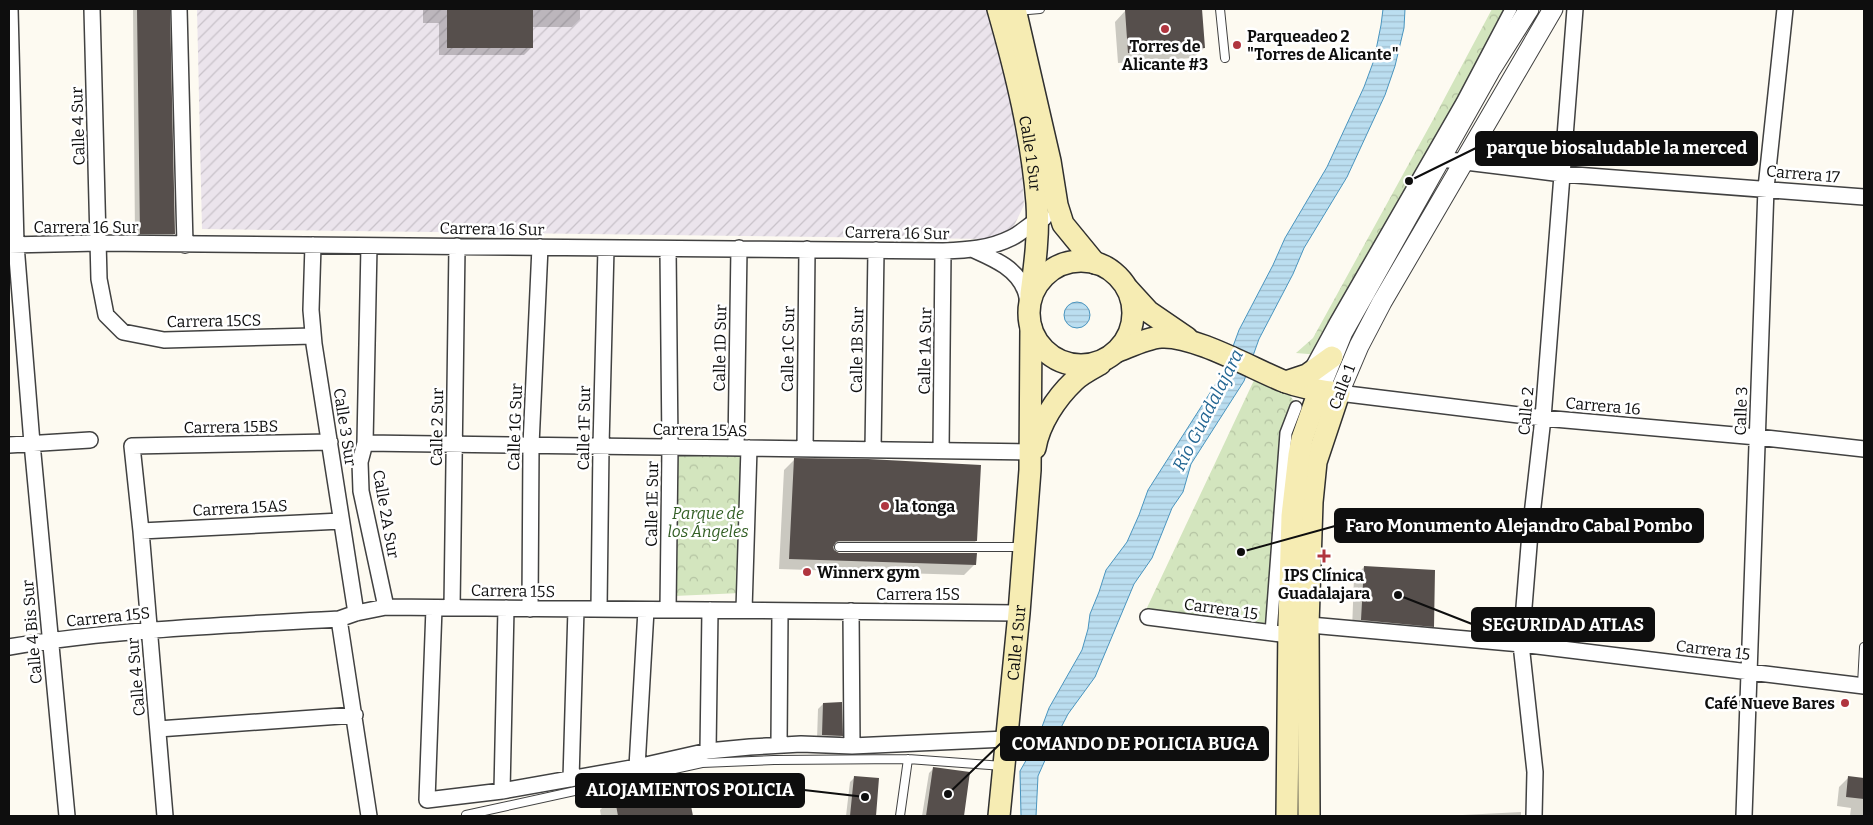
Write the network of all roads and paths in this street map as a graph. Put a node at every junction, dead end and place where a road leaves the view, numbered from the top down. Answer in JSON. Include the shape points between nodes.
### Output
{"nodes":[{"id":1,"x":10,"y":9,"type":"edge"},
{"id":2,"x":92,"y":9,"type":"edge"},
{"id":3,"x":179,"y":9,"type":"edge"},
{"id":4,"x":1040,"y":9,"type":"edge"},
{"id":5,"x":1220,"y":9,"type":"edge"},
{"id":6,"x":1511,"y":9,"type":"edge"},
{"id":7,"x":1530,"y":9,"type":"edge"},
{"id":8,"x":1553,"y":9,"type":"edge"},
{"id":9,"x":1575,"y":9,"type":"edge"},
{"id":10,"x":1785,"y":9,"type":"edge"},
{"id":11,"x":1009,"y":10,"type":"edge"},
{"id":12,"x":1226,"y":58,"type":"dead end"},
{"id":13,"x":1441,"y":159,"type":"junction"},
{"id":14,"x":1463,"y":162,"type":"junction"},
{"id":15,"x":1562,"y":174,"type":"junction"},
{"id":16,"x":1766,"y":188,"type":"junction"},
{"id":17,"x":1864,"y":197,"type":"edge"},
{"id":18,"x":1037,"y":220,"type":"junction"},
{"id":19,"x":1063,"y":224,"type":"junction"},
{"id":20,"x":99,"y":243,"type":"junction"},
{"id":21,"x":12,"y":245,"type":"edge"},
{"id":22,"x":185,"y":245,"type":"junction"},
{"id":23,"x":313,"y":245,"type":"junction"},
{"id":24,"x":369,"y":246,"type":"junction"},
{"id":25,"x":457,"y":246,"type":"junction"},
{"id":26,"x":540,"y":248,"type":"junction"},
{"id":27,"x":606,"y":248,"type":"junction"},
{"id":28,"x":739,"y":248,"type":"junction"},
{"id":29,"x":668,"y":249,"type":"junction"},
{"id":30,"x":807,"y":249,"type":"junction"},
{"id":31,"x":876,"y":250,"type":"junction"},
{"id":32,"x":974,"y":250,"type":"junction"},
{"id":33,"x":943,"y":251,"type":"junction"},
{"id":34,"x":1095,"y":263,"type":"junction"},
{"id":35,"x":1122,"y":282,"type":"junction"},
{"id":36,"x":1030,"y":314,"type":"junction"},
{"id":37,"x":313,"y":336,"type":"junction"},
{"id":38,"x":1193,"y":342,"type":"junction"},
{"id":39,"x":1110,"y":356,"type":"junction"},
{"id":40,"x":1332,"y":357,"type":"joint"},
{"id":41,"x":1284,"y":382,"type":"junction"},
{"id":42,"x":1322,"y":386,"type":"junction"},
{"id":43,"x":1296,"y":407,"type":"dead end"},
{"id":44,"x":1543,"y":418,"type":"junction"},
{"id":45,"x":1757,"y":437,"type":"junction"},
{"id":46,"x":1302,"y":439,"type":"junction"},
{"id":47,"x":90,"y":440,"type":"dead end"},
{"id":48,"x":330,"y":442,"type":"junction"},
{"id":49,"x":365,"y":443,"type":"junction"},
{"id":50,"x":32,"y":444,"type":"junction"},
{"id":51,"x":454,"y":444,"type":"junction"},
{"id":52,"x":9,"y":445,"type":"edge"},
{"id":53,"x":531,"y":445,"type":"junction"},
{"id":54,"x":132,"y":446,"type":"joint"},
{"id":55,"x":601,"y":446,"type":"junction"},
{"id":56,"x":670,"y":447,"type":"junction"},
{"id":57,"x":742,"y":448,"type":"junction"},
{"id":58,"x":805,"y":449,"type":"junction"},
{"id":59,"x":1864,"y":449,"type":"edge"},
{"id":60,"x":873,"y":450,"type":"junction"},
{"id":61,"x":941,"y":451,"type":"junction"},
{"id":62,"x":1031,"y":458,"type":"junction"},
{"id":63,"x":341,"y":521,"type":"junction"},
{"id":64,"x":141,"y":531,"type":"junction"},
{"id":65,"x":839,"y":547,"type":"dead end"},
{"id":66,"x":1023,"y":547,"type":"junction"},
{"id":67,"x":386,"y":608,"type":"junction"},
{"id":68,"x":434,"y":608,"type":"junction"},
{"id":69,"x":452,"y":608,"type":"junction"},
{"id":70,"x":506,"y":608,"type":"junction"},
{"id":71,"x":530,"y":608,"type":"junction"},
{"id":72,"x":576,"y":609,"type":"junction"},
{"id":73,"x":599,"y":609,"type":"junction"},
{"id":74,"x":646,"y":610,"type":"junction"},
{"id":75,"x":668,"y":610,"type":"junction"},
{"id":76,"x":710,"y":610,"type":"junction"},
{"id":77,"x":744,"y":610,"type":"junction"},
{"id":78,"x":780,"y":611,"type":"junction"},
{"id":79,"x":851,"y":611,"type":"junction"},
{"id":80,"x":356,"y":613,"type":"junction"},
{"id":81,"x":1019,"y":613,"type":"junction"},
{"id":82,"x":1148,"y":617,"type":"dead end"},
{"id":83,"x":339,"y":619,"type":"junction"},
{"id":84,"x":1289,"y":629,"type":"junction"},
{"id":85,"x":150,"y":630,"type":"junction"},
{"id":86,"x":50,"y":640,"type":"junction"},
{"id":87,"x":1521,"y":644,"type":"junction"},
{"id":88,"x":9,"y":647,"type":"edge"},
{"id":89,"x":1864,"y":647,"type":"edge"},
{"id":90,"x":1747,"y":672,"type":"junction"},
{"id":91,"x":1863,"y":686,"type":"edge"},
{"id":92,"x":355,"y":715,"type":"junction"},
{"id":93,"x":158,"y":729,"type":"junction"},
{"id":94,"x":1006,"y":739,"type":"junction"},
{"id":95,"x":778,"y":744,"type":"junction"},
{"id":96,"x":852,"y":746,"type":"junction"},
{"id":97,"x":708,"y":751,"type":"junction"},
{"id":98,"x":908,"y":759,"type":"junction"},
{"id":99,"x":1003,"y":766,"type":"junction"},
{"id":100,"x":637,"y":767,"type":"junction"},
{"id":101,"x":571,"y":779,"type":"junction"},
{"id":102,"x":502,"y":791,"type":"junction"},
{"id":103,"x":466,"y":815,"type":"edge"},
{"id":104,"x":67,"y":816,"type":"edge"},
{"id":105,"x":165,"y":816,"type":"edge"},
{"id":106,"x":357,"y":816,"type":"edge"},
{"id":107,"x":369,"y":816,"type":"edge"},
{"id":108,"x":900,"y":816,"type":"edge"},
{"id":109,"x":999,"y":816,"type":"edge"},
{"id":110,"x":1287,"y":816,"type":"edge"},
{"id":111,"x":1309,"y":816,"type":"edge"},
{"id":112,"x":1534,"y":816,"type":"edge"},
{"id":113,"x":1744,"y":816,"type":"edge"}],
"edges":[{"from":1,"to":21,"type":"street","name":"Calle 4 Bis Sur"},
{"from":2,"to":20,"type":"street","name":"Calle 4 Sur"},
{"from":3,"to":22,"type":"street"},
{"from":4,"to":11,"type":"lane"},
{"from":5,"to":12,"type":"lane"},
{"from":6,"to":42,"type":"street","via":[[1462,102],[1336,321]]},
{"from":7,"to":13,"type":"street","name":"Calle 1","via":[[1490,71]]},
{"from":8,"to":14,"type":"street","name":"Calle 1"},
{"from":9,"to":15,"type":"street","name":"Calle 2"},
{"from":10,"to":16,"type":"street","name":"Calle 3"},
{"from":11,"to":18,"type":"main road","name":"Calle 1 Sur","via":[[1034,176]]},
{"from":11,"to":19,"type":"main road","name":"Calle 1 Sur","via":[[1050,161]]},
{"from":13,"to":14,"type":"street","name":"Carrera 17"},
{"from":13,"to":40,"type":"street","name":"Calle 1"},
{"from":14,"to":15,"type":"street","name":"Carrera 17"},
{"from":14,"to":42,"type":"street","name":"Calle 1","via":[[1359,346]]},
{"from":15,"to":16,"type":"street","name":"Carrera 17"},
{"from":15,"to":44,"type":"street","name":"Calle 2"},
{"from":16,"to":17,"type":"street","name":"Carrera 17"},
{"from":16,"to":45,"type":"street","name":"Calle 3"},
{"from":18,"to":19,"type":"street","via":[[1056,218]]},
{"from":18,"to":32,"type":"street","name":"Carrera 16 Sur","via":[[1012,238]]},
{"from":18,"to":36,"type":"main road","name":"Calle 1 Sur"},
{"from":19,"to":34,"type":"main road","name":"Calle 1 Sur"},
{"from":20,"to":21,"type":"street","name":"Carrera 16 Sur"},
{"from":20,"to":22,"type":"street","name":"Carrera 16 Sur"},
{"from":20,"to":37,"type":"street","name":"Carrera 15CS","via":[[99,279],[106,315],[123,332],[164,340]]},
{"from":21,"to":50,"type":"street","name":"Calle 4 Bis Sur"},
{"from":22,"to":23,"type":"street","name":"Carrera 16 Sur"},
{"from":23,"to":24,"type":"street","name":"Carrera 16 Sur"},
{"from":23,"to":37,"type":"street","name":"Calle 3 Sur"},
{"from":24,"to":25,"type":"street","name":"Carrera 16 Sur"},
{"from":24,"to":49,"type":"street","name":"Calle 2A Sur"},
{"from":25,"to":26,"type":"street","name":"Carrera 16 Sur"},
{"from":25,"to":51,"type":"street","name":"Calle 2 Sur"},
{"from":26,"to":27,"type":"street","name":"Carrera 16 Sur"},
{"from":26,"to":53,"type":"street","name":"Calle 1G Sur"},
{"from":27,"to":29,"type":"street","name":"Carrera 16 Sur"},
{"from":27,"to":55,"type":"street","name":"Calle 1F Sur"},
{"from":28,"to":29,"type":"street","name":"Carrera 16 Sur"},
{"from":28,"to":30,"type":"street","name":"Carrera 16 Sur"},
{"from":28,"to":57,"type":"street","name":"Calle 1D Sur"},
{"from":29,"to":56,"type":"street","name":"Calle 1E Sur"},
{"from":30,"to":31,"type":"street","name":"Carrera 16 Sur"},
{"from":30,"to":58,"type":"street","name":"Calle 1C Sur"},
{"from":31,"to":33,"type":"street","name":"Carrera 16 Sur"},
{"from":31,"to":60,"type":"street","name":"Calle 1B Sur"},
{"from":32,"to":33,"type":"street","name":"Carrera 16 Sur"},
{"from":32,"to":36,"type":"street","name":"Carrera 16 Sur","via":[[1010,268],[1026,291]]},
{"from":33,"to":61,"type":"street","name":"Calle 1A Sur"},
{"from":34,"to":35,"type":"main road","via":[[1113,272]]},
{"from":34,"to":36,"type":"main road","via":[[1078,261],[1062,264],[1047,273],[1036,286]]},
{"from":35,"to":38,"type":"main road","via":[[1149,312]]},
{"from":35,"to":39,"type":"main road","via":[[1133,308],[1132,323],[1126,340]]},
{"from":36,"to":39,"type":"main road","via":[[1037,342],[1058,360],[1088,366]]},
{"from":36,"to":62,"type":"main road","name":"Calle 1 Sur"},
{"from":37,"to":48,"type":"street","name":"Calle 3 Sur"},
{"from":38,"to":39,"type":"main road","via":[[1159,337]]},
{"from":38,"to":41,"type":"main road"},
{"from":39,"to":62,"type":"main road","name":"Calle 1 Sur","via":[[1075,381],[1062,396],[1042,425]]},
{"from":40,"to":42,"type":"main road"},
{"from":41,"to":42,"type":"main road"},
{"from":41,"to":46,"type":"main road","via":[[1300,400],[1306,415]]},
{"from":42,"to":44,"type":"street","name":"Carrera 16"},
{"from":42,"to":46,"type":"main road","name":"Calle 1"},
{"from":42,"to":84,"type":"main road","name":"Calle 1","via":[[1312,502]]},
{"from":43,"to":84,"type":"street","via":[[1286,433]]},
{"from":44,"to":45,"type":"street","name":"Carrera 16"},
{"from":44,"to":87,"type":"street","name":"Calle 2"},
{"from":45,"to":59,"type":"street","name":"Carrera 16"},
{"from":45,"to":90,"type":"street","name":"Calle 3"},
{"from":46,"to":84,"type":"main road","name":"Calle 1","via":[[1292,516]]},
{"from":47,"to":50,"type":"street"},
{"from":48,"to":54,"type":"street","name":"Carrera 15BS"},
{"from":48,"to":63,"type":"street","name":"Calle 3 Sur"},
{"from":49,"to":51,"type":"street","name":"Carrera 15AS"},
{"from":49,"to":67,"type":"street","name":"Calle 2A Sur","via":[[360,462],[361,491]]},
{"from":50,"to":52,"type":"street"},
{"from":50,"to":86,"type":"street","name":"Calle 4 Bis Sur"},
{"from":51,"to":53,"type":"street","name":"Carrera 15AS"},
{"from":51,"to":69,"type":"street","name":"Calle 2 Sur"},
{"from":53,"to":55,"type":"street","name":"Carrera 15AS"},
{"from":53,"to":71,"type":"street","name":"Calle 1G Sur"},
{"from":54,"to":64,"type":"street","name":"Calle 4 Sur"},
{"from":55,"to":56,"type":"street","name":"Carrera 15AS"},
{"from":55,"to":73,"type":"street","name":"Calle 1F Sur"},
{"from":56,"to":57,"type":"street","name":"Carrera 15AS"},
{"from":56,"to":75,"type":"street","name":"Calle 1E Sur"},
{"from":57,"to":58,"type":"street","name":"Carrera 15AS"},
{"from":57,"to":77,"type":"street"},
{"from":58,"to":60,"type":"street","name":"Carrera 15AS"},
{"from":60,"to":61,"type":"street","name":"Carrera 15AS"},
{"from":61,"to":62,"type":"street","name":"Carrera 15AS"},
{"from":62,"to":66,"type":"main road","name":"Calle 1 Sur"},
{"from":63,"to":64,"type":"street","name":"Carrera 15AS"},
{"from":63,"to":80,"type":"street","name":"Calle 3 Sur"},
{"from":64,"to":85,"type":"street","name":"Calle 4 Sur"},
{"from":65,"to":66,"type":"lane"},
{"from":66,"to":81,"type":"main road","name":"Calle 1 Sur"},
{"from":67,"to":68,"type":"street","name":"Carrera 15S"},
{"from":67,"to":80,"type":"street","name":"Carrera 15S"},
{"from":68,"to":69,"type":"street","name":"Carrera 15S"},
{"from":68,"to":102,"type":"street","via":[[427,800]]},
{"from":69,"to":70,"type":"street","name":"Carrera 15S"},
{"from":70,"to":71,"type":"street","name":"Carrera 15S"},
{"from":70,"to":102,"type":"street"},
{"from":71,"to":72,"type":"street","name":"Carrera 15S"},
{"from":72,"to":73,"type":"street","name":"Carrera 15S"},
{"from":72,"to":101,"type":"street"},
{"from":73,"to":74,"type":"street","name":"Carrera 15S"},
{"from":74,"to":75,"type":"street","name":"Carrera 15S"},
{"from":74,"to":100,"type":"street"},
{"from":75,"to":76,"type":"street","name":"Carrera 15S"},
{"from":76,"to":77,"type":"street","name":"Carrera 15S"},
{"from":76,"to":97,"type":"street"},
{"from":77,"to":78,"type":"street","name":"Carrera 15S"},
{"from":78,"to":79,"type":"street","name":"Carrera 15S"},
{"from":78,"to":95,"type":"street"},
{"from":79,"to":81,"type":"street","name":"Carrera 15S"},
{"from":79,"to":96,"type":"street"},
{"from":80,"to":83,"type":"street","name":"Carrera 15S"},
{"from":81,"to":94,"type":"main road","name":"Calle 1 Sur"},
{"from":82,"to":84,"type":"street","name":"Carrera 15"},
{"from":83,"to":85,"type":"street","name":"Carrera 15S"},
{"from":83,"to":92,"type":"street"},
{"from":84,"to":87,"type":"street","name":"Carrera 15"},
{"from":84,"to":110,"type":"main road","name":"Calle 1"},
{"from":84,"to":111,"type":"main road","name":"Calle 1"},
{"from":85,"to":86,"type":"street","name":"Carrera 15S"},
{"from":85,"to":93,"type":"street","name":"Calle 4 Sur"},
{"from":86,"to":88,"type":"street","name":"Carrera 15S"},
{"from":86,"to":104,"type":"street","name":"Calle 4 Bis Sur"},
{"from":87,"to":90,"type":"street","name":"Carrera 15"},
{"from":87,"to":112,"type":"street","name":"Calle 2","via":[[1535,772]]},
{"from":89,"to":91,"type":"lane"},
{"from":90,"to":91,"type":"street","name":"Carrera 15"},
{"from":90,"to":113,"type":"street","name":"Calle 3"},
{"from":92,"to":93,"type":"street"},
{"from":92,"to":107,"type":"street"},
{"from":93,"to":105,"type":"street","name":"Calle 4 Sur"},
{"from":94,"to":96,"type":"street"},
{"from":94,"to":99,"type":"main road","name":"Calle 1 Sur"},
{"from":95,"to":96,"type":"street"},
{"from":95,"to":97,"type":"street"},
{"from":97,"to":100,"type":"street"},
{"from":98,"to":99,"type":"lane"},
{"from":98,"to":103,"type":"lane","via":[[702,764]]},
{"from":98,"to":108,"type":"lane"},
{"from":99,"to":109,"type":"main road","name":"Calle 1 Sur"},
{"from":100,"to":101,"type":"street"},
{"from":101,"to":102,"type":"street"},
{"from":106,"to":107,"type":"street"}]}
